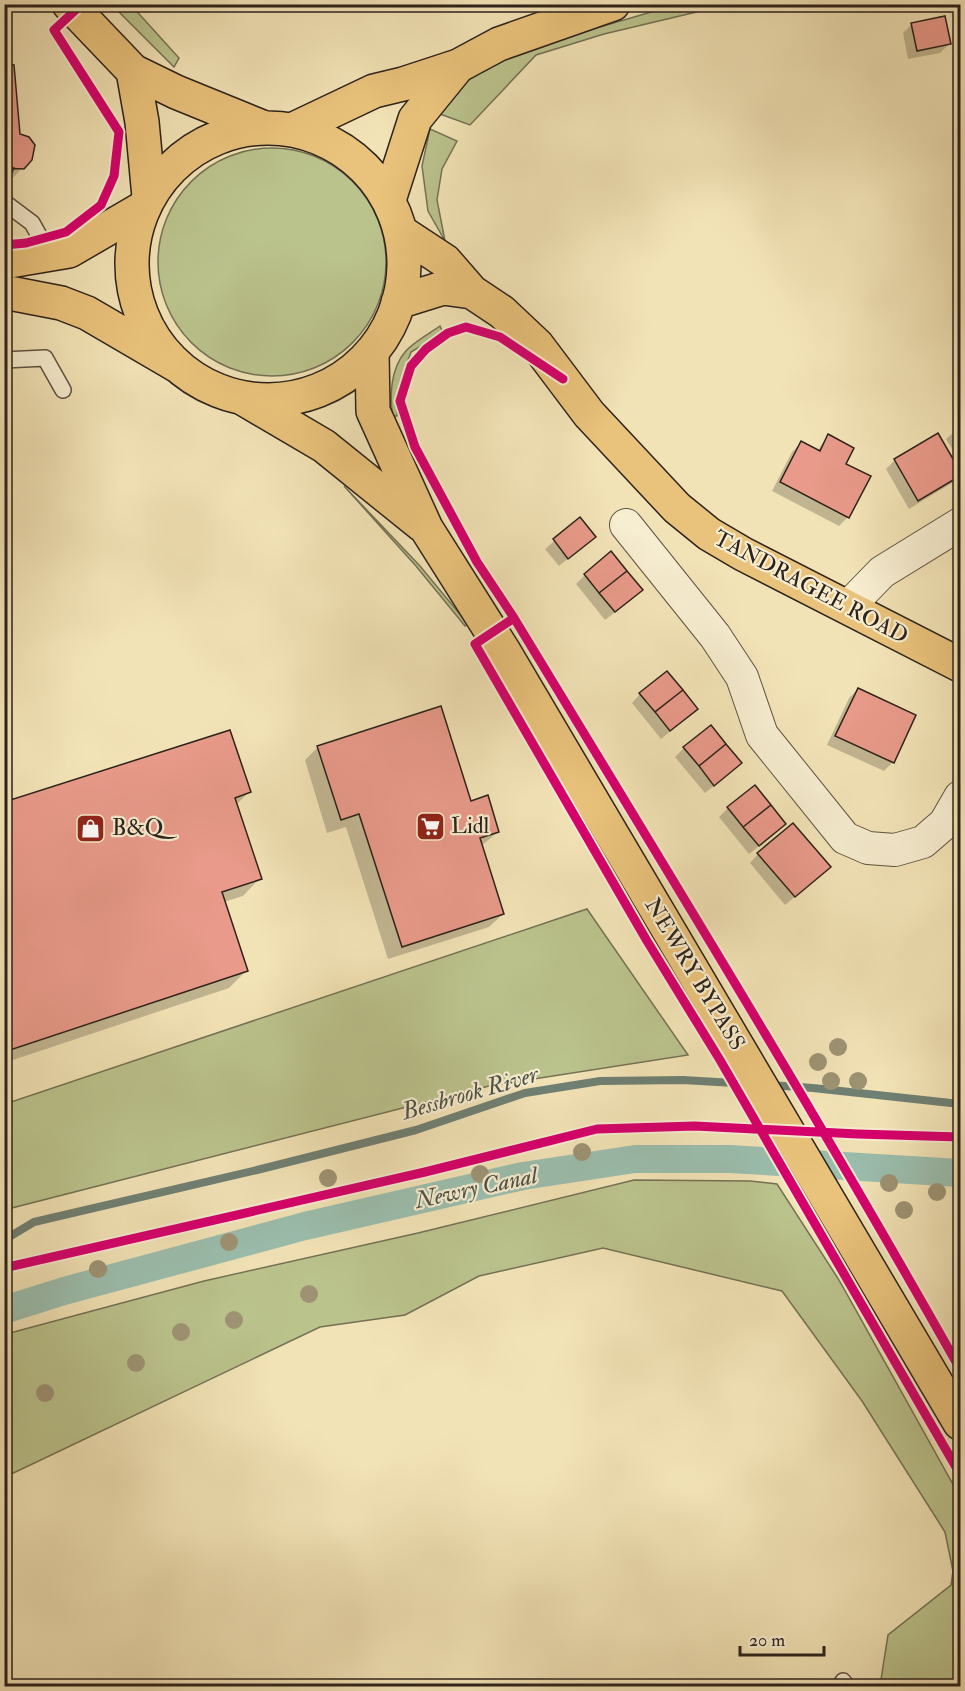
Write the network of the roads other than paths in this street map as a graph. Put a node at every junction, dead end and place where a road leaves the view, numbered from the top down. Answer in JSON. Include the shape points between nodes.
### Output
{"nodes":[{"id":1,"x":69,"y":4,"type":"edge"},
{"id":2,"x":613,"y":4,"type":"edge"},
{"id":3,"x":458,"y":66,"type":"junction"},
{"id":4,"x":133,"y":71,"type":"junction"},
{"id":5,"x":278,"y":128,"type":"junction"},
{"id":6,"x":389,"y":200,"type":"junction"},
{"id":7,"x":4,"y":202,"type":"edge"},
{"id":8,"x":146,"y":202,"type":"junction"},
{"id":9,"x":401,"y":232,"type":"junction"},
{"id":10,"x":50,"y":255,"type":"junction"},
{"id":11,"x":4,"y":261,"type":"edge"},
{"id":12,"x":4,"y":292,"type":"edge"},
{"id":13,"x":472,"y":292,"type":"junction"},
{"id":14,"x":398,"y":302,"type":"junction"},
{"id":15,"x":372,"y":351,"type":"junction"},
{"id":16,"x":4,"y":360,"type":"edge"},
{"id":17,"x":176,"y":365,"type":"junction"},
{"id":18,"x":63,"y":390,"type":"dead end"},
{"id":19,"x":240,"y":398,"type":"junction"},
{"id":20,"x":960,"y":524,"type":"edge"},
{"id":21,"x":626,"y":525,"type":"dead end"},
{"id":22,"x":426,"y":528,"type":"junction"},
{"id":23,"x":848,"y":607,"type":"junction"},
{"id":24,"x":960,"y":665,"type":"edge"},
{"id":25,"x":960,"y":797,"type":"edge"},
{"id":26,"x":960,"y":1423,"type":"edge"}],
"edges":[{"from":1,"to":4,"type":"main road"},
{"from":2,"to":3,"type":"main road","via":[[499,44]]},
{"from":3,"to":5,"type":"main road","via":[[374,91]]},
{"from":3,"to":6,"type":"main road","via":[[415,119]]},
{"from":4,"to":5,"type":"main road","via":[[176,92]]},
{"from":4,"to":8,"type":"main road","via":[[142,122]]},
{"from":5,"to":6,"type":"main road","via":[[323,138],[350,154],[372,175]]},
{"from":5,"to":8,"type":"main road","via":[[232,132],[203,143],[172,166]]},
{"from":6,"to":9,"type":"main road"},
{"from":7,"to":10,"type":"lane","via":[[32,223]]},
{"from":8,"to":10,"type":"main road","via":[[69,250]]},
{"from":8,"to":17,"type":"main road","via":[[135,231],[131,267],[137,303],[152,337]]},
{"from":9,"to":13,"type":"main road","name":"TANDRAGEE ROAD","via":[[445,261]]},
{"from":9,"to":14,"type":"main road","via":[[404,267]]},
{"from":10,"to":11,"type":"main road"},
{"from":12,"to":17,"type":"main road","via":[[61,303],[87,313]]},
{"from":13,"to":14,"type":"main road","name":"TANDRAGEE ROAD","via":[[443,288]]},
{"from":13,"to":23,"type":"main road","name":"TANDRAGEE ROAD","via":[[502,312],[537,345],[589,414],[677,508],[709,534],[743,554]]},
{"from":14,"to":15,"type":"main road","via":[[388,328]]},
{"from":15,"to":19,"type":"main road","via":[[327,387],[270,400]]},
{"from":15,"to":22,"type":"main road","via":[[373,411]]},
{"from":16,"to":18,"type":"lane","via":[[45,358]]},
{"from":17,"to":19,"type":"main road","via":[[206,386]]},
{"from":19,"to":22,"type":"main road","via":[[324,446]]},
{"from":20,"to":23,"type":"street","via":[[882,572]]},
{"from":21,"to":25,"type":"street","via":[[715,636],[742,677],[762,735],[845,838],[868,848],[895,850],[923,842],[945,823]]},
{"from":22,"to":26,"type":"main road","name":"NEWRY BYPASS","via":[[481,614]]},
{"from":23,"to":24,"type":"main road","name":"TANDRAGEE ROAD"}]}
